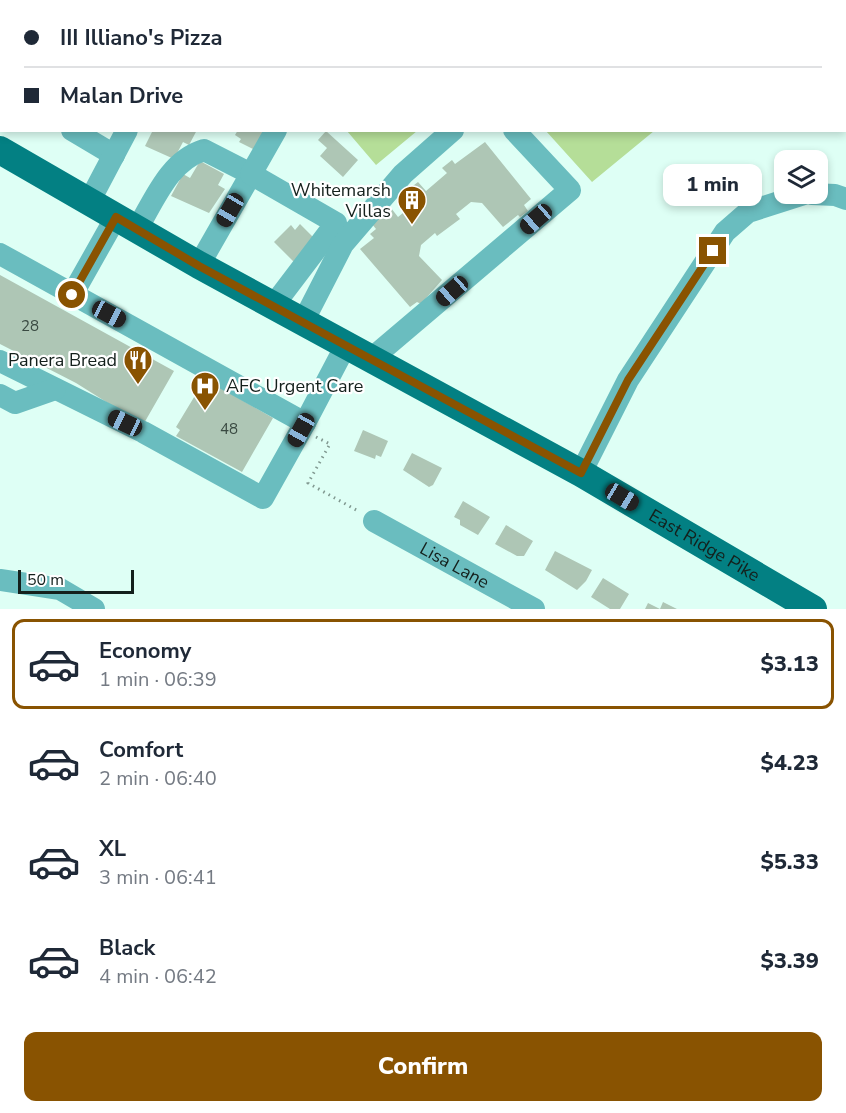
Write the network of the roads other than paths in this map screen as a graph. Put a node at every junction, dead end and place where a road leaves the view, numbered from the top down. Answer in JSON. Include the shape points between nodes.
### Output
{"nodes":[{"id":1,"x":75,"y":132,"type":"edge"},
{"id":2,"x":126,"y":132,"type":"edge"},
{"id":3,"x":275,"y":132,"type":"edge"},
{"id":4,"x":451,"y":132,"type":"edge"},
{"id":5,"x":516,"y":132,"type":"edge"},
{"id":6,"x":0,"y":150,"type":"edge"},
{"id":7,"x":114,"y":155,"type":"junction"},
{"id":8,"x":251,"y":174,"type":"junction"},
{"id":9,"x":828,"y":195,"type":"edge"},
{"id":10,"x":846,"y":199,"type":"edge"},
{"id":11,"x":89,"y":202,"type":"junction"},
{"id":12,"x":774,"y":203,"type":"edge"},
{"id":13,"x":127,"y":223,"type":"junction"},
{"id":14,"x":0,"y":254,"type":"edge"},
{"id":15,"x":199,"y":266,"type":"junction"},
{"id":16,"x":72,"y":295,"type":"junction"},
{"id":17,"x":273,"y":306,"type":"junction"},
{"id":18,"x":303,"y":322,"type":"junction"},
{"id":19,"x":346,"y":345,"type":"junction"},
{"id":20,"x":371,"y":359,"type":"junction"},
{"id":21,"x":0,"y":361,"type":"edge"},
{"id":22,"x":55,"y":389,"type":"junction"},
{"id":23,"x":0,"y":395,"type":"edge"},
{"id":24,"x":303,"y":427,"type":"junction"},
{"id":25,"x":581,"y":473,"type":"junction"},
{"id":26,"x":374,"y":521,"type":"road end"},
{"id":27,"x":0,"y":580,"type":"edge"},
{"id":28,"x":94,"y":609,"type":"edge"},
{"id":29,"x":534,"y":609,"type":"edge"},
{"id":30,"x":813,"y":609,"type":"edge"}],
"edges":[{"from":1,"to":7,"type":"street"},
{"from":2,"to":7,"type":"street"},
{"from":3,"to":8,"type":"street"},
{"from":4,"to":18,"type":"street","via":[[404,174],[344,244]]},
{"from":5,"to":20,"type":"street","via":[[570,190]]},
{"from":6,"to":11,"type":"main road","name":"East Ridge Pike"},
{"from":7,"to":11,"type":"street"},
{"from":8,"to":13,"type":"street","via":[[204,150],[188,155]]},
{"from":8,"to":15,"type":"street"},
{"from":8,"to":17,"type":"street","via":[[336,223]]},
{"from":9,"to":10,"type":"street"},
{"from":11,"to":13,"type":"main road","name":"East Ridge Pike"},
{"from":12,"to":25,"type":"street","via":[[747,212],[725,232],[628,380]]},
{"from":13,"to":15,"type":"main road","name":"East Ridge Pike"},
{"from":13,"to":16,"type":"street"},
{"from":14,"to":16,"type":"street"},
{"from":15,"to":17,"type":"main road","name":"East Ridge Pike"},
{"from":16,"to":24,"type":"street"},
{"from":17,"to":18,"type":"main road","name":"East Ridge Pike"},
{"from":18,"to":19,"type":"main road","name":"East Ridge Pike"},
{"from":19,"to":20,"type":"main road","name":"East Ridge Pike"},
{"from":19,"to":24,"type":"street"},
{"from":20,"to":25,"type":"main road","name":"East Ridge Pike"},
{"from":21,"to":22,"type":"street"},
{"from":22,"to":23,"type":"street","via":[[15,403]]},
{"from":22,"to":24,"type":"street","via":[[263,498]]},
{"from":25,"to":30,"type":"main road","name":"East Ridge Pike"},
{"from":26,"to":29,"type":"street","name":"Lisa Lane"},
{"from":27,"to":28,"type":"street","via":[[60,589]]}]}
